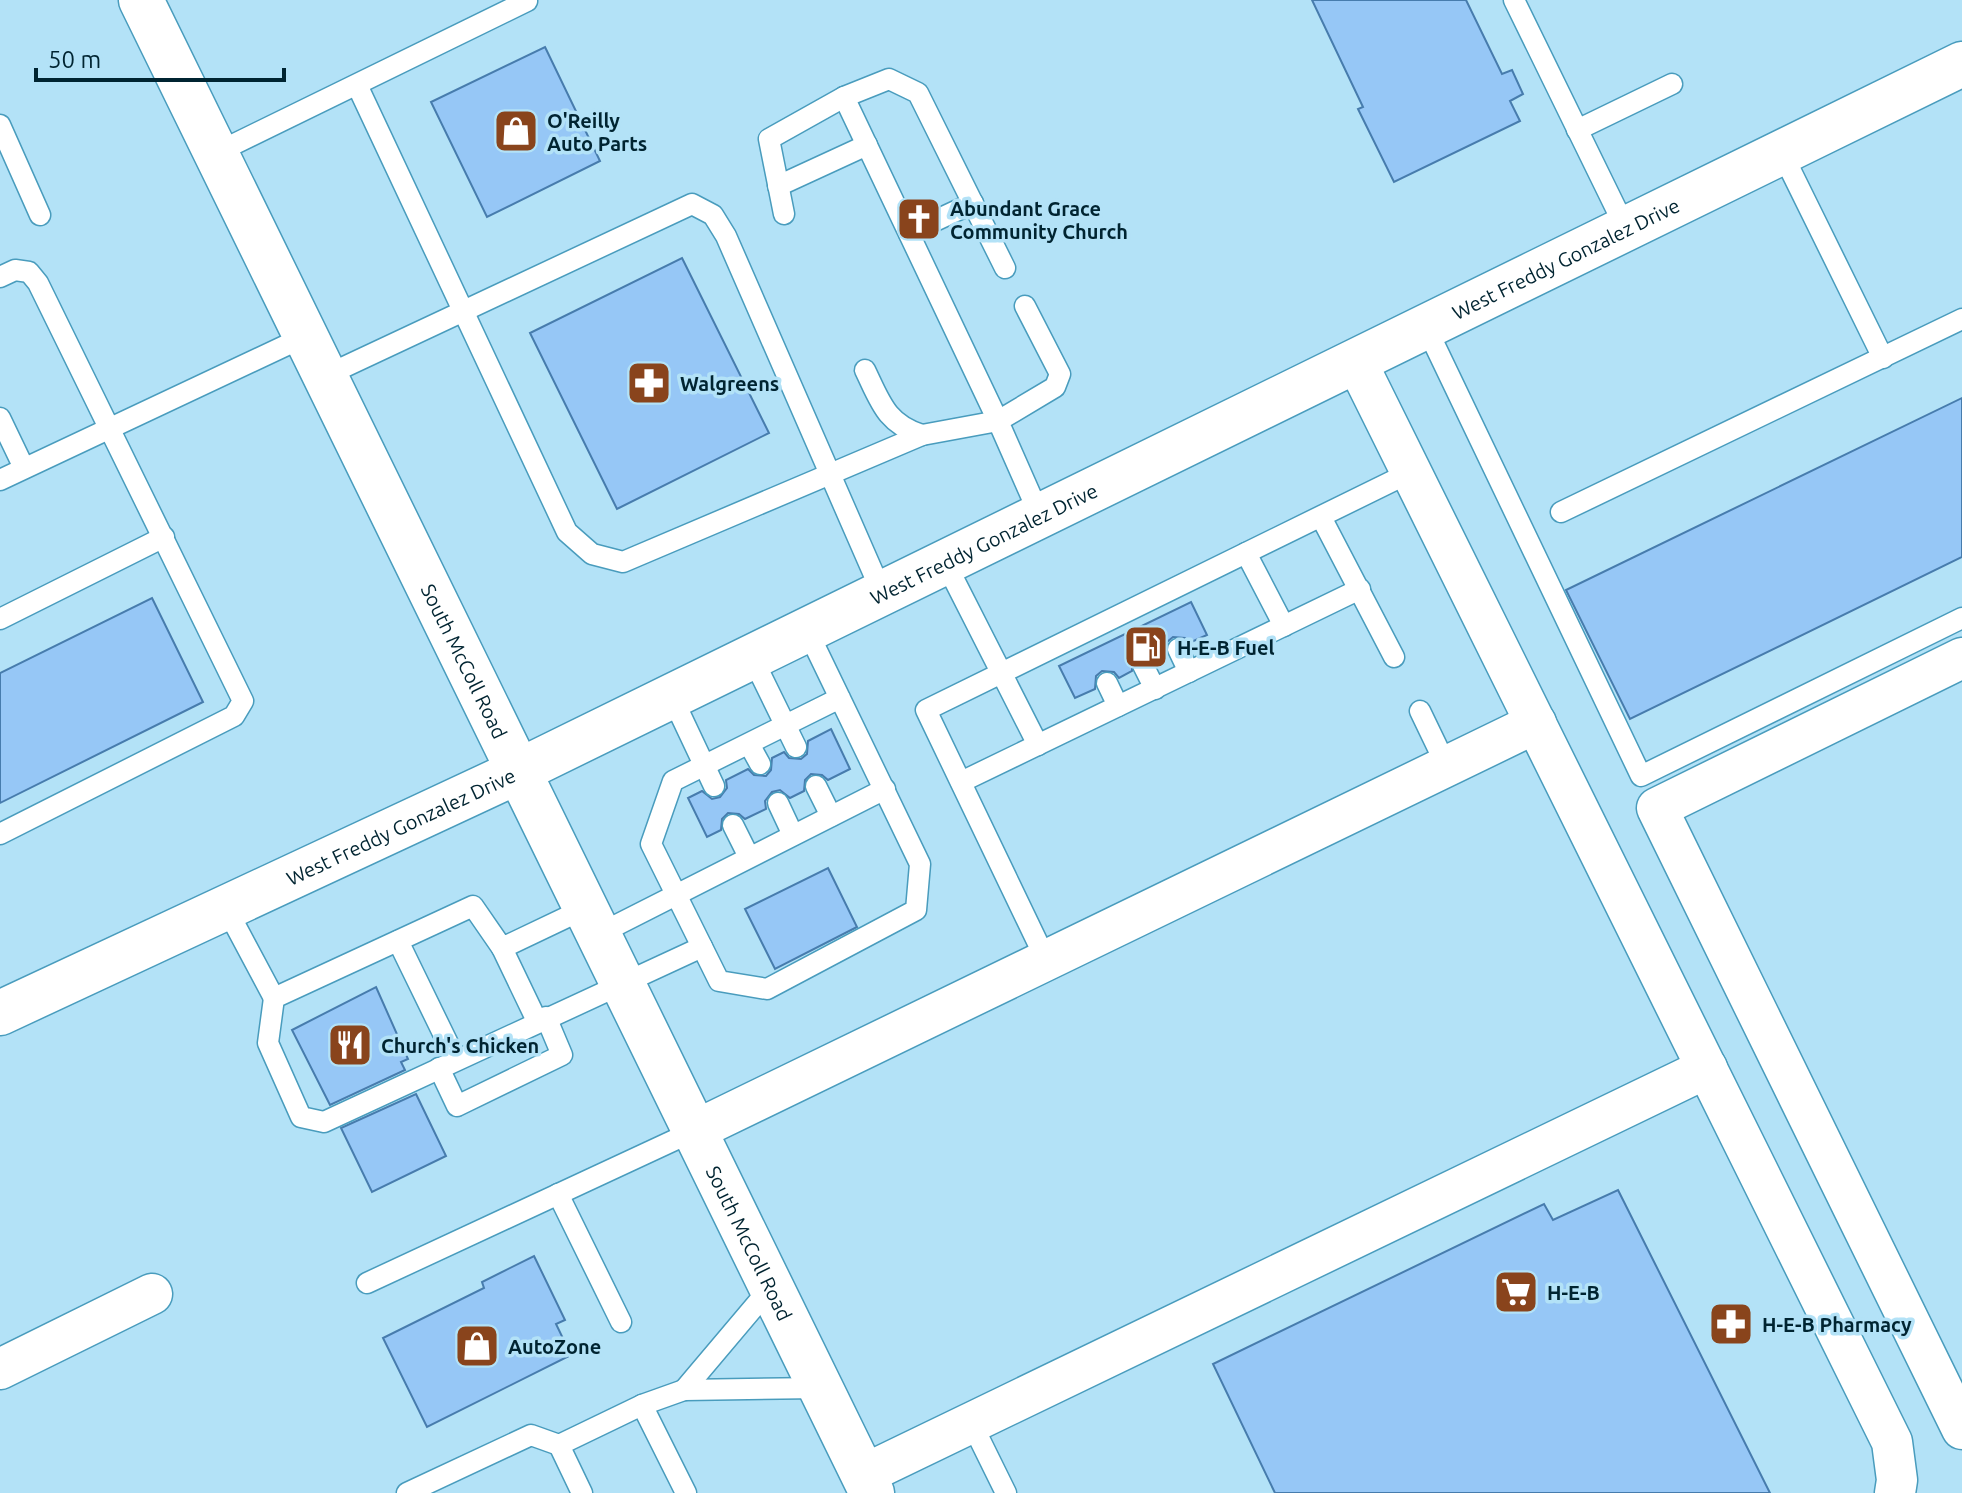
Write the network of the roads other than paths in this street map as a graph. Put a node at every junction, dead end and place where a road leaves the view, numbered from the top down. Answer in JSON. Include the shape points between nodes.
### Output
{"nodes":[{"id":1,"x":141,"y":0,"type":"edge"},
{"id":2,"x":1514,"y":0,"type":"edge"},
{"id":3,"x":527,"y":1,"type":"edge"},
{"id":4,"x":1962,"y":64,"type":"edge"},
{"id":5,"x":1672,"y":84,"type":"dead end"},
{"id":6,"x":357,"y":85,"type":"junction"},
{"id":7,"x":844,"y":97,"type":"junction"},
{"id":8,"x":0,"y":125,"type":"edge"},
{"id":9,"x":1577,"y":130,"type":"junction"},
{"id":10,"x":867,"y":145,"type":"junction"},
{"id":11,"x":216,"y":153,"type":"junction"},
{"id":12,"x":1782,"y":153,"type":"junction"},
{"id":13,"x":778,"y":186,"type":"junction"},
{"id":14,"x":973,"y":203,"type":"junction"},
{"id":15,"x":784,"y":214,"type":"dead end"},
{"id":16,"x":40,"y":215,"type":"dead end"},
{"id":17,"x":1626,"y":229,"type":"junction"},
{"id":18,"x":909,"y":233,"type":"junction"},
{"id":19,"x":1005,"y":268,"type":"dead end"},
{"id":20,"x":0,"y":277,"type":"edge"},
{"id":21,"x":1025,"y":306,"type":"dead end"},
{"id":22,"x":464,"y":312,"type":"junction"},
{"id":23,"x":1962,"y":319,"type":"edge"},
{"id":24,"x":1426,"y":327,"type":"junction"},
{"id":25,"x":306,"y":336,"type":"junction"},
{"id":26,"x":1883,"y":358,"type":"junction"},
{"id":27,"x":1356,"y":361,"type":"junction"},
{"id":28,"x":865,"y":370,"type":"dead end"},
{"id":29,"x":325,"y":376,"type":"junction"},
{"id":30,"x":0,"y":418,"type":"edge"},
{"id":31,"x":998,"y":421,"type":"junction"},
{"id":32,"x":111,"y":429,"type":"junction"},
{"id":33,"x":922,"y":435,"type":"junction"},
{"id":34,"x":24,"y":468,"type":"junction"},
{"id":35,"x":1411,"y":472,"type":"junction"},
{"id":36,"x":827,"y":474,"type":"junction"},
{"id":37,"x":0,"y":480,"type":"edge"},
{"id":38,"x":1561,"y":512,"type":"dead end"},
{"id":39,"x":1040,"y":516,"type":"junction"},
{"id":40,"x":1321,"y":517,"type":"junction"},
{"id":41,"x":164,"y":537,"type":"junction"},
{"id":42,"x":1246,"y":553,"type":"junction"},
{"id":43,"x":945,"y":562,"type":"junction"},
{"id":44,"x":1360,"y":589,"type":"junction"},
{"id":45,"x":882,"y":593,"type":"junction"},
{"id":46,"x":1962,"y":618,"type":"edge"},
{"id":47,"x":0,"y":619,"type":"edge"},
{"id":48,"x":1284,"y":626,"type":"junction"},
{"id":49,"x":807,"y":630,"type":"junction"},
{"id":50,"x":1178,"y":649,"type":"dead end"},
{"id":51,"x":752,"y":657,"type":"junction"},
{"id":52,"x":1394,"y":657,"type":"dead end"},
{"id":53,"x":1962,"y":658,"type":"edge"},
{"id":54,"x":1143,"y":665,"type":"dead end"},
{"id":55,"x":1189,"y":672,"type":"junction"},
{"id":56,"x":1002,"y":673,"type":"junction"},
{"id":57,"x":1107,"y":683,"type":"dead end"},
{"id":58,"x":1155,"y":689,"type":"junction"},
{"id":59,"x":672,"y":697,"type":"junction"},
{"id":60,"x":840,"y":698,"type":"junction"},
{"id":61,"x":1118,"y":706,"type":"junction"},
{"id":62,"x":1420,"y":711,"type":"dead end"},
{"id":63,"x":1536,"y":723,"type":"junction"},
{"id":64,"x":786,"y":726,"type":"junction"},
{"id":65,"x":749,"y":744,"type":"junction"},
{"id":66,"x":1038,"y":745,"type":"junction"},
{"id":67,"x":796,"y":747,"type":"dead end"},
{"id":68,"x":760,"y":764,"type":"dead end"},
{"id":69,"x":1446,"y":765,"type":"junction"},
{"id":70,"x":704,"y":766,"type":"junction"},
{"id":71,"x":519,"y":771,"type":"junction"},
{"id":72,"x":961,"y":782,"type":"junction"},
{"id":73,"x":714,"y":786,"type":"dead end"},
{"id":74,"x":816,"y":786,"type":"dead end"},
{"id":75,"x":885,"y":789,"type":"junction"},
{"id":76,"x":1649,"y":792,"type":"junction"},
{"id":77,"x":778,"y":803,"type":"dead end"},
{"id":78,"x":831,"y":816,"type":"junction"},
{"id":79,"x":733,"y":825,"type":"dead end"},
{"id":80,"x":0,"y":834,"type":"edge"},
{"id":81,"x":793,"y":835,"type":"junction"},
{"id":82,"x":749,"y":857,"type":"junction"},
{"id":83,"x":675,"y":894,"type":"junction"},
{"id":84,"x":225,"y":906,"type":"junction"},
{"id":85,"x":592,"y":921,"type":"junction"},
{"id":86,"x":398,"y":941,"type":"junction"},
{"id":87,"x":702,"y":947,"type":"junction"},
{"id":88,"x":502,"y":948,"type":"junction"},
{"id":89,"x":1046,"y":960,"type":"junction"},
{"id":90,"x":623,"y":983,"type":"junction"},
{"id":91,"x":274,"y":998,"type":"junction"},
{"id":92,"x":0,"y":1013,"type":"edge"},
{"id":93,"x":542,"y":1019,"type":"junction"},
{"id":94,"x":447,"y":1064,"type":"junction"},
{"id":95,"x":1707,"y":1068,"type":"junction"},
{"id":96,"x":694,"y":1131,"type":"junction"},
{"id":97,"x":558,"y":1194,"type":"junction"},
{"id":98,"x":367,"y":1283,"type":"dead end"},
{"id":99,"x":771,"y":1287,"type":"junction"},
{"id":100,"x":152,"y":1294,"type":"dead end"},
{"id":101,"x":621,"y":1322,"type":"dead end"},
{"id":102,"x":0,"y":1369,"type":"edge"},
{"id":103,"x":820,"y":1388,"type":"junction"},
{"id":104,"x":684,"y":1390,"type":"junction"},
{"id":105,"x":642,"y":1405,"type":"junction"},
{"id":106,"x":971,"y":1422,"type":"junction"},
{"id":107,"x":1962,"y":1429,"type":"edge"},
{"id":108,"x":559,"y":1445,"type":"junction"},
{"id":109,"x":867,"y":1484,"type":"edge"},
{"id":110,"x":407,"y":1493,"type":"edge"},
{"id":111,"x":582,"y":1493,"type":"edge"},
{"id":112,"x":686,"y":1493,"type":"edge"},
{"id":113,"x":1006,"y":1493,"type":"edge"},
{"id":114,"x":1895,"y":1493,"type":"edge"}],
"edges":[{"from":1,"to":11,"type":"main road","name":"South McColl Road"},
{"from":2,"to":9,"type":"lane"},
{"from":3,"to":6,"type":"lane"},
{"from":4,"to":12,"type":"main road","name":"West Freddy Gonzalez Drive"},
{"from":5,"to":9,"type":"lane"},
{"from":6,"to":11,"type":"lane"},
{"from":6,"to":22,"type":"lane"},
{"from":7,"to":10,"type":"lane"},
{"from":7,"to":13,"type":"lane","via":[[769,139]]},
{"from":7,"to":14,"type":"lane","via":[[889,79],[918,93]]},
{"from":8,"to":16,"type":"lane"},
{"from":9,"to":17,"type":"lane"},
{"from":10,"to":13,"type":"lane"},
{"from":10,"to":18,"type":"lane"},
{"from":11,"to":25,"type":"main road","name":"South McColl Road"},
{"from":12,"to":17,"type":"main road","name":"West Freddy Gonzalez Drive"},
{"from":12,"to":26,"type":"lane"},
{"from":13,"to":15,"type":"lane"},
{"from":14,"to":18,"type":"lane"},
{"from":14,"to":19,"type":"lane"},
{"from":17,"to":24,"type":"main road","name":"West Freddy Gonzalez Drive"},
{"from":18,"to":31,"type":"lane"},
{"from":20,"to":32,"type":"lane","via":[[15,270],[29,272],[38,283]]},
{"from":21,"to":31,"type":"lane","via":[[1060,374],[1055,387]]},
{"from":22,"to":29,"type":"lane"},
{"from":22,"to":36,"type":"lane","via":[[567,532],[592,554],[623,562]]},
{"from":22,"to":36,"type":"lane","via":[[692,204],[713,215],[726,236]]},
{"from":23,"to":26,"type":"lane"},
{"from":24,"to":27,"type":"main road","name":"West Freddy Gonzalez Drive"},
{"from":24,"to":76,"type":"lane"},
{"from":25,"to":29,"type":"main road","name":"South McColl Road"},
{"from":25,"to":32,"type":"lane"},
{"from":26,"to":38,"type":"lane"},
{"from":27,"to":35,"type":"street"},
{"from":27,"to":39,"type":"main road","name":"West Freddy Gonzalez Drive"},
{"from":28,"to":33,"type":"lane","via":[[884,410],[902,429]]},
{"from":29,"to":71,"type":"main road","name":"South McColl Road"},
{"from":30,"to":34,"type":"lane"},
{"from":31,"to":33,"type":"lane"},
{"from":31,"to":39,"type":"lane"},
{"from":32,"to":34,"type":"lane"},
{"from":32,"to":41,"type":"lane"},
{"from":33,"to":36,"type":"lane"},
{"from":34,"to":37,"type":"lane"},
{"from":35,"to":40,"type":"lane"},
{"from":35,"to":63,"type":"street"},
{"from":36,"to":45,"type":"lane"},
{"from":39,"to":43,"type":"main road","name":"West Freddy Gonzalez Drive"},
{"from":40,"to":42,"type":"lane"},
{"from":40,"to":44,"type":"lane"},
{"from":41,"to":47,"type":"lane"},
{"from":41,"to":80,"type":"lane","via":[[240,690],[242,708]]},
{"from":42,"to":48,"type":"lane"},
{"from":42,"to":56,"type":"lane","via":[[1157,608]]},
{"from":43,"to":45,"type":"main road","name":"West Freddy Gonzalez Drive"},
{"from":43,"to":56,"type":"lane"},
{"from":44,"to":48,"type":"lane"},
{"from":44,"to":52,"type":"lane"},
{"from":45,"to":49,"type":"main road","name":"West Freddy Gonzalez Drive"},
{"from":46,"to":76,"type":"lane"},
{"from":48,"to":55,"type":"lane"},
{"from":49,"to":51,"type":"main road","name":"West Freddy Gonzalez Drive"},
{"from":49,"to":60,"type":"lane"},
{"from":50,"to":55,"type":"lane"},
{"from":51,"to":59,"type":"main road","name":"West Freddy Gonzalez Drive"},
{"from":51,"to":64,"type":"lane"},
{"from":53,"to":76,"type":"street"},
{"from":54,"to":58,"type":"lane"},
{"from":55,"to":58,"type":"lane"},
{"from":56,"to":66,"type":"lane"},
{"from":56,"to":72,"type":"lane","via":[[926,710]]},
{"from":57,"to":61,"type":"lane"},
{"from":58,"to":61,"type":"lane"},
{"from":59,"to":70,"type":"lane"},
{"from":59,"to":71,"type":"main road","name":"West Freddy Gonzalez Drive"},
{"from":60,"to":64,"type":"lane"},
{"from":60,"to":75,"type":"lane"},
{"from":61,"to":66,"type":"lane"},
{"from":62,"to":69,"type":"lane"},
{"from":63,"to":69,"type":"street"},
{"from":63,"to":95,"type":"street"},
{"from":64,"to":65,"type":"lane"},
{"from":64,"to":67,"type":"lane"},
{"from":65,"to":68,"type":"lane"},
{"from":65,"to":70,"type":"lane"},
{"from":66,"to":72,"type":"lane"},
{"from":69,"to":89,"type":"street"},
{"from":70,"to":73,"type":"lane"},
{"from":70,"to":83,"type":"lane","via":[[673,781],[651,844]]},
{"from":71,"to":84,"type":"main road","name":"West Freddy Gonzalez Drive"},
{"from":71,"to":85,"type":"main road","name":"South McColl Road"},
{"from":72,"to":89,"type":"lane"},
{"from":74,"to":78,"type":"lane"},
{"from":75,"to":78,"type":"lane"},
{"from":75,"to":87,"type":"lane","via":[[920,864],[916,910],[767,989],[719,981]]},
{"from":76,"to":107,"type":"street"},
{"from":77,"to":81,"type":"lane"},
{"from":78,"to":81,"type":"lane"},
{"from":79,"to":82,"type":"lane"},
{"from":81,"to":82,"type":"lane"},
{"from":82,"to":83,"type":"lane"},
{"from":83,"to":85,"type":"lane"},
{"from":83,"to":87,"type":"lane"},
{"from":84,"to":91,"type":"lane"},
{"from":84,"to":92,"type":"main road","name":"West Freddy Gonzalez Drive"},
{"from":85,"to":88,"type":"lane"},
{"from":85,"to":90,"type":"main road","name":"South McColl Road"},
{"from":86,"to":88,"type":"lane","via":[[473,906]]},
{"from":86,"to":91,"type":"lane"},
{"from":86,"to":94,"type":"lane"},
{"from":87,"to":90,"type":"lane"},
{"from":88,"to":93,"type":"lane"},
{"from":89,"to":96,"type":"street"},
{"from":90,"to":93,"type":"lane"},
{"from":90,"to":96,"type":"main road","name":"South McColl Road"},
{"from":91,"to":94,"type":"lane","via":[[268,1043],[301,1117],[324,1122]]},
{"from":93,"to":94,"type":"lane"},
{"from":93,"to":94,"type":"lane","via":[[562,1055],[457,1106]]},
{"from":95,"to":106,"type":"street"},
{"from":95,"to":114,"type":"street","via":[[1892,1442]]},
{"from":96,"to":97,"type":"lane"},
{"from":96,"to":99,"type":"main road","name":"South McColl Road"},
{"from":97,"to":98,"type":"lane"},
{"from":97,"to":101,"type":"lane"},
{"from":99,"to":103,"type":"main road","name":"South McColl Road"},
{"from":99,"to":104,"type":"lane"},
{"from":100,"to":102,"type":"street"},
{"from":103,"to":104,"type":"lane"},
{"from":103,"to":109,"type":"main road","name":"South McColl Road"},
{"from":104,"to":105,"type":"lane"},
{"from":105,"to":108,"type":"lane"},
{"from":105,"to":112,"type":"lane"},
{"from":106,"to":109,"type":"street"},
{"from":106,"to":113,"type":"lane"},
{"from":108,"to":110,"type":"lane","via":[[531,1435]]},
{"from":108,"to":111,"type":"lane"}]}
